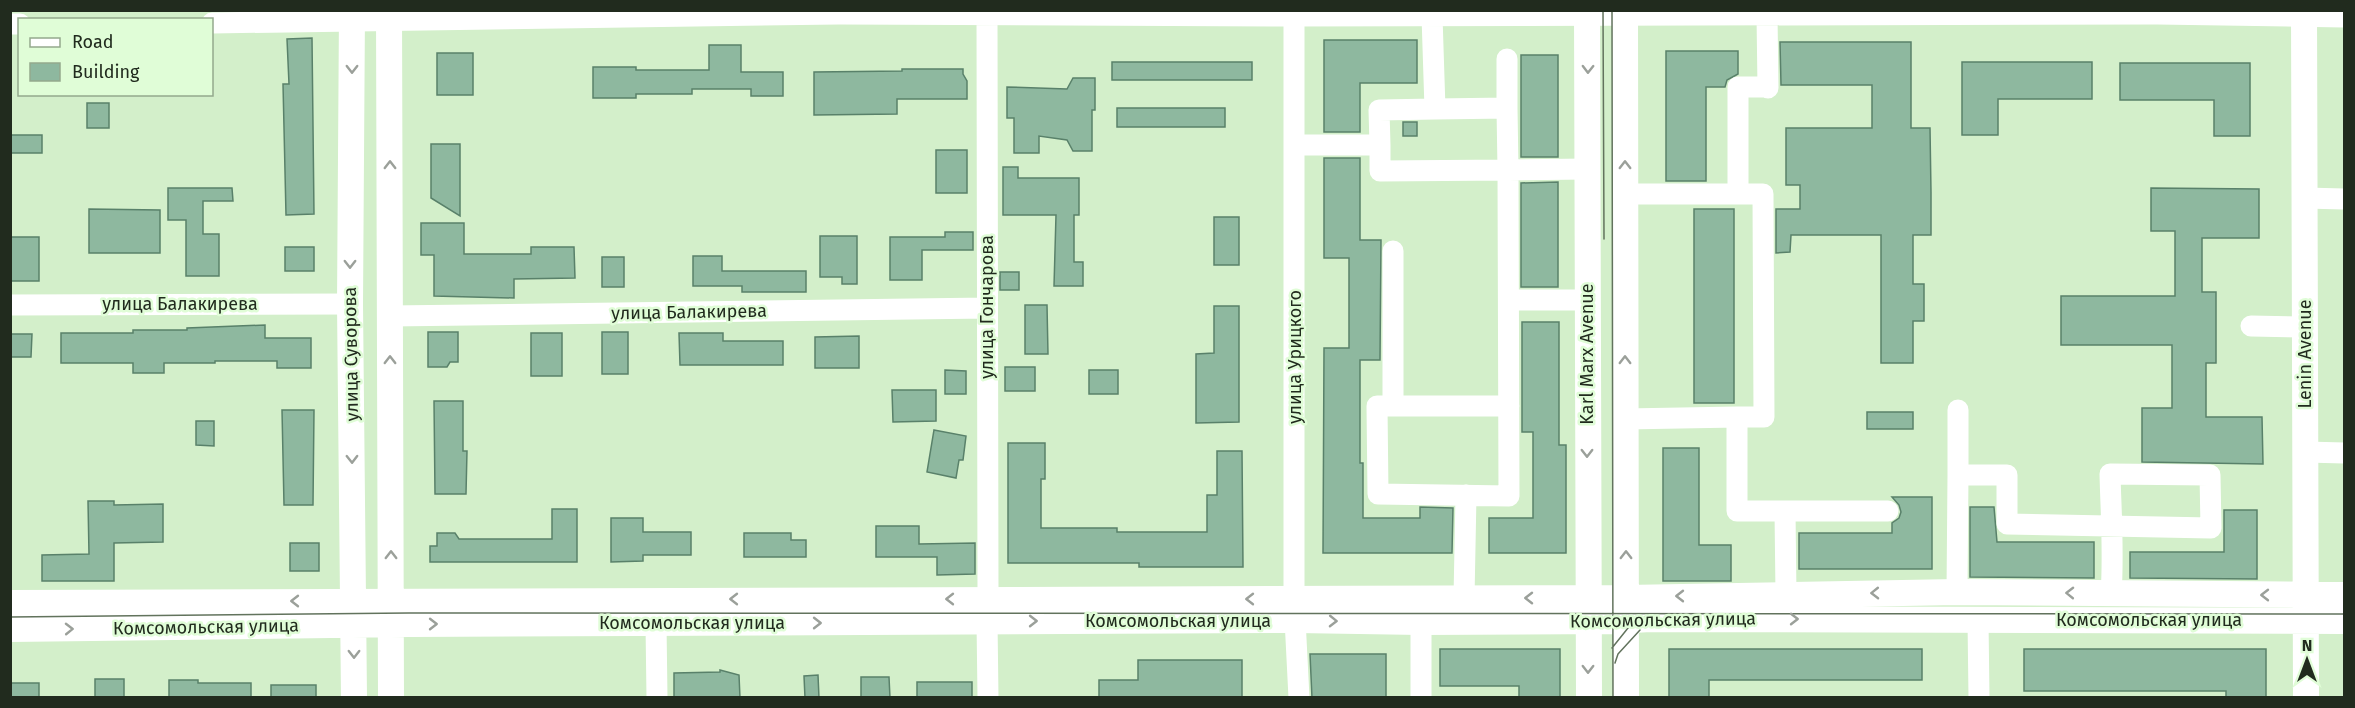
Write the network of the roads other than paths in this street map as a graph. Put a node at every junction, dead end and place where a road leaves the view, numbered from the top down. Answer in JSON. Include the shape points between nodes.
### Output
{"nodes":[{"id":1,"x":839,"y":12,"type":"edge"},
{"id":2,"x":1587,"y":12,"type":"edge"},
{"id":3,"x":1625,"y":12,"type":"edge"},
{"id":4,"x":1872,"y":12,"type":"edge"},
{"id":5,"x":2157,"y":12,"type":"edge"},
{"id":6,"x":1100,"y":13,"type":"edge"},
{"id":7,"x":1476,"y":13,"type":"edge"},
{"id":8,"x":2304,"y":14,"type":"edge"},
{"id":9,"x":987,"y":15,"type":"junction"},
{"id":10,"x":1767,"y":15,"type":"junction"},
{"id":11,"x":389,"y":16,"type":"edge"},
{"id":12,"x":1294,"y":16,"type":"junction"},
{"id":13,"x":1432,"y":16,"type":"junction"},
{"id":14,"x":352,"y":17,"type":"edge"},
{"id":15,"x":2344,"y":17,"type":"edge"},
{"id":16,"x":213,"y":23,"type":"edge"},
{"id":17,"x":1507,"y":59,"type":"dead end"},
{"id":18,"x":1435,"y":108,"type":"junction"},
{"id":19,"x":1507,"y":108,"type":"junction"},
{"id":20,"x":1295,"y":145,"type":"junction"},
{"id":21,"x":1380,"y":145,"type":"junction"},
{"id":22,"x":1587,"y":169,"type":"junction"},
{"id":23,"x":1508,"y":170,"type":"junction"},
{"id":24,"x":1625,"y":194,"type":"junction"},
{"id":25,"x":1738,"y":194,"type":"junction"},
{"id":26,"x":2305,"y":198,"type":"junction"},
{"id":27,"x":2344,"y":199,"type":"edge"},
{"id":28,"x":1393,"y":251,"type":"dead end"},
{"id":29,"x":1509,"y":300,"type":"junction"},
{"id":30,"x":1587,"y":300,"type":"junction"},
{"id":31,"x":10,"y":304,"type":"edge"},
{"id":32,"x":350,"y":304,"type":"junction"},
{"id":33,"x":987,"y":308,"type":"junction"},
{"id":34,"x":390,"y":315,"type":"junction"},
{"id":35,"x":2251,"y":327,"type":"dead end"},
{"id":36,"x":2305,"y":327,"type":"junction"},
{"id":37,"x":1393,"y":406,"type":"junction"},
{"id":38,"x":1509,"y":406,"type":"junction"},
{"id":39,"x":1958,"y":410,"type":"dead end"},
{"id":40,"x":1737,"y":417,"type":"junction"},
{"id":41,"x":1625,"y":419,"type":"junction"},
{"id":42,"x":2306,"y":452,"type":"junction"},
{"id":43,"x":2344,"y":453,"type":"edge"},
{"id":44,"x":1958,"y":475,"type":"junction"},
{"id":45,"x":1466,"y":495,"type":"junction"},
{"id":46,"x":1785,"y":511,"type":"junction"},
{"id":47,"x":1888,"y":511,"type":"dead end"},
{"id":48,"x":2112,"y":526,"type":"junction"},
{"id":49,"x":1957,"y":592,"type":"junction"},
{"id":50,"x":2111,"y":594,"type":"junction"},
{"id":51,"x":1786,"y":595,"type":"junction"},
{"id":52,"x":2306,"y":595,"type":"junction"},
{"id":53,"x":2344,"y":596,"type":"edge"},
{"id":54,"x":1464,"y":598,"type":"junction"},
{"id":55,"x":354,"y":600,"type":"junction"},
{"id":56,"x":10,"y":603,"type":"edge"},
{"id":57,"x":1626,"y":609,"type":"junction"},
{"id":58,"x":987,"y":610,"type":"junction"},
{"id":59,"x":1295,"y":610,"type":"junction"},
{"id":60,"x":1588,"y":610,"type":"junction"},
{"id":61,"x":391,"y":612,"type":"junction"},
{"id":62,"x":1978,"y":620,"type":"junction"},
{"id":63,"x":2306,"y":621,"type":"junction"},
{"id":64,"x":2344,"y":621,"type":"edge"},
{"id":65,"x":1421,"y":622,"type":"junction"},
{"id":66,"x":656,"y":624,"type":"junction"},
{"id":67,"x":354,"y":626,"type":"junction"},
{"id":68,"x":10,"y":629,"type":"edge"},
{"id":69,"x":354,"y":698,"type":"edge"},
{"id":70,"x":391,"y":698,"type":"edge"},
{"id":71,"x":657,"y":698,"type":"edge"},
{"id":72,"x":988,"y":698,"type":"edge"},
{"id":73,"x":1299,"y":698,"type":"edge"},
{"id":74,"x":1421,"y":698,"type":"edge"},
{"id":75,"x":1588,"y":698,"type":"edge"},
{"id":76,"x":1626,"y":698,"type":"edge"},
{"id":77,"x":1979,"y":698,"type":"edge"},
{"id":78,"x":2306,"y":698,"type":"edge"}],
"edges":[{"from":1,"to":9,"type":"street"},
{"from":1,"to":11,"type":"street"},
{"from":2,"to":3,"type":"street"},
{"from":2,"to":7,"type":"street"},
{"from":2,"to":22,"type":"main road","name":"Karl Marx Avenue","one_way":true},
{"from":3,"to":10,"type":"street"},
{"from":24,"to":3,"type":"main road","one_way":true},
{"from":4,"to":5,"type":"street"},
{"from":4,"to":10,"type":"street"},
{"from":5,"to":8,"type":"street"},
{"from":6,"to":9,"type":"street"},
{"from":6,"to":12,"type":"street"},
{"from":7,"to":13,"type":"street"},
{"from":8,"to":15,"type":"street"},
{"from":8,"to":26,"type":"main road","name":"Lenin Avenue"},
{"from":9,"to":33,"type":"street","name":"улица Гончарова"},
{"from":10,"to":25,"type":"street","via":[[1765,87],[1738,87]]},
{"from":11,"to":14,"type":"street"},
{"from":34,"to":11,"type":"main road","one_way":true},
{"from":12,"to":13,"type":"street"},
{"from":12,"to":20,"type":"street","name":"улица Урицкого"},
{"from":13,"to":18,"type":"street"},
{"from":14,"to":16,"type":"street"},
{"from":14,"to":32,"type":"main road","name":"улица Суворова","one_way":true},
{"from":17,"to":19,"type":"street"},
{"from":18,"to":19,"type":"street"},
{"from":18,"to":21,"type":"street","via":[[1379,110]]},
{"from":19,"to":23,"type":"street"},
{"from":20,"to":21,"type":"street"},
{"from":20,"to":59,"type":"street","name":"улица Урицкого"},
{"from":21,"to":23,"type":"street","via":[[1380,171]]},
{"from":22,"to":23,"type":"street"},
{"from":22,"to":30,"type":"main road","name":"Karl Marx Avenue"},
{"from":23,"to":29,"type":"street"},
{"from":24,"to":25,"type":"street"},
{"from":41,"to":24,"type":"main road","one_way":true},
{"from":25,"to":40,"type":"street","via":[[1763,194],[1764,417]]},
{"from":26,"to":27,"type":"street"},
{"from":26,"to":36,"type":"main road","name":"Lenin Avenue"},
{"from":28,"to":37,"type":"street"},
{"from":29,"to":30,"type":"street"},
{"from":29,"to":38,"type":"street"},
{"from":30,"to":60,"type":"main road","name":"Karl Marx Avenue","one_way":true},
{"from":31,"to":32,"type":"street","name":"улица Балакирева"},
{"from":32,"to":55,"type":"main road","name":"улица Суворова","one_way":true},
{"from":33,"to":34,"type":"street","name":"улица Балакирева"},
{"from":33,"to":58,"type":"street","name":"улица Гончарова"},
{"from":61,"to":34,"type":"main road","one_way":true},
{"from":35,"to":36,"type":"street"},
{"from":36,"to":42,"type":"main road","name":"Lenin Avenue"},
{"from":37,"to":38,"type":"street"},
{"from":37,"to":45,"type":"street","via":[[1377,406],[1378,494]]},
{"from":38,"to":45,"type":"street","via":[[1509,496]]},
{"from":39,"to":44,"type":"street"},
{"from":40,"to":41,"type":"street"},
{"from":40,"to":46,"type":"street","via":[[1737,511]]},
{"from":57,"to":41,"type":"main road","one_way":true},
{"from":42,"to":43,"type":"street"},
{"from":42,"to":52,"type":"main road","name":"Lenin Avenue"},
{"from":44,"to":48,"type":"street","via":[[2007,475],[2007,524]]},
{"from":44,"to":49,"type":"street"},
{"from":45,"to":54,"type":"street"},
{"from":46,"to":47,"type":"street"},
{"from":46,"to":51,"type":"street"},
{"from":48,"to":48,"type":"street","via":[[2211,528],[2210,476],[2110,474]]},
{"from":48,"to":50,"type":"street"},
{"from":50,"to":49,"type":"main road","name":"Комсомольская улица","one_way":true},
{"from":49,"to":51,"type":"main road","name":"Комсомольская улица","one_way":true},
{"from":52,"to":50,"type":"main road","name":"Комсомольская улица","one_way":true},
{"from":51,"to":57,"type":"main road","name":"Комсомольская улица","one_way":true},
{"from":52,"to":53,"type":"main road","name":"Комсомольская улица"},
{"from":52,"to":63,"type":"main road","name":"Lenin Avenue"},
{"from":54,"to":59,"type":"main road","name":"Комсомольская улица"},
{"from":60,"to":54,"type":"main road","name":"Комсомольская улица","one_way":true},
{"from":55,"to":56,"type":"main road","name":"Комсомольская улица","one_way":true},
{"from":55,"to":61,"type":"main road","name":"Комсомольская улица"},
{"from":55,"to":67,"type":"main road","name":"улица Суворова"},
{"from":57,"to":60,"type":"main road","name":"Комсомольская улица"},
{"from":57,"to":62,"type":"main road","name":"Комсомольская улица","one_way":true,"via":[[1651,619]]},
{"from":57,"to":76,"type":"main road"},
{"from":58,"to":59,"type":"main road","name":"Комсомольская улица"},
{"from":58,"to":61,"type":"main road","name":"Комсомольская улица","one_way":true},
{"from":66,"to":58,"type":"main road","name":"Комсомольская улица","one_way":true},
{"from":58,"to":72,"type":"street","name":"улица Гончарова"},
{"from":59,"to":65,"type":"main road","name":"Комсомольская улица","one_way":true},
{"from":59,"to":73,"type":"street","name":"улица Урицкого"},
{"from":60,"to":65,"type":"main road","name":"Комсомольская улица"},
{"from":60,"to":75,"type":"main road","name":"Karl Marx Avenue","one_way":true},
{"from":61,"to":66,"type":"main road","name":"Комсомольская улица","one_way":true},
{"from":61,"to":67,"type":"main road","name":"Комсомольская улица"},
{"from":61,"to":70,"type":"main road"},
{"from":62,"to":63,"type":"main road","name":"Комсомольская улица"},
{"from":62,"to":77,"type":"street"},
{"from":63,"to":64,"type":"main road","name":"Комсомольская улица"},
{"from":63,"to":78,"type":"main road","name":"Lenin Avenue"},
{"from":65,"to":74,"type":"street"},
{"from":66,"to":71,"type":"street"},
{"from":68,"to":67,"type":"main road","name":"Комсомольская улица","one_way":true},
{"from":67,"to":69,"type":"main road","name":"улица Суворова","one_way":true}]}
